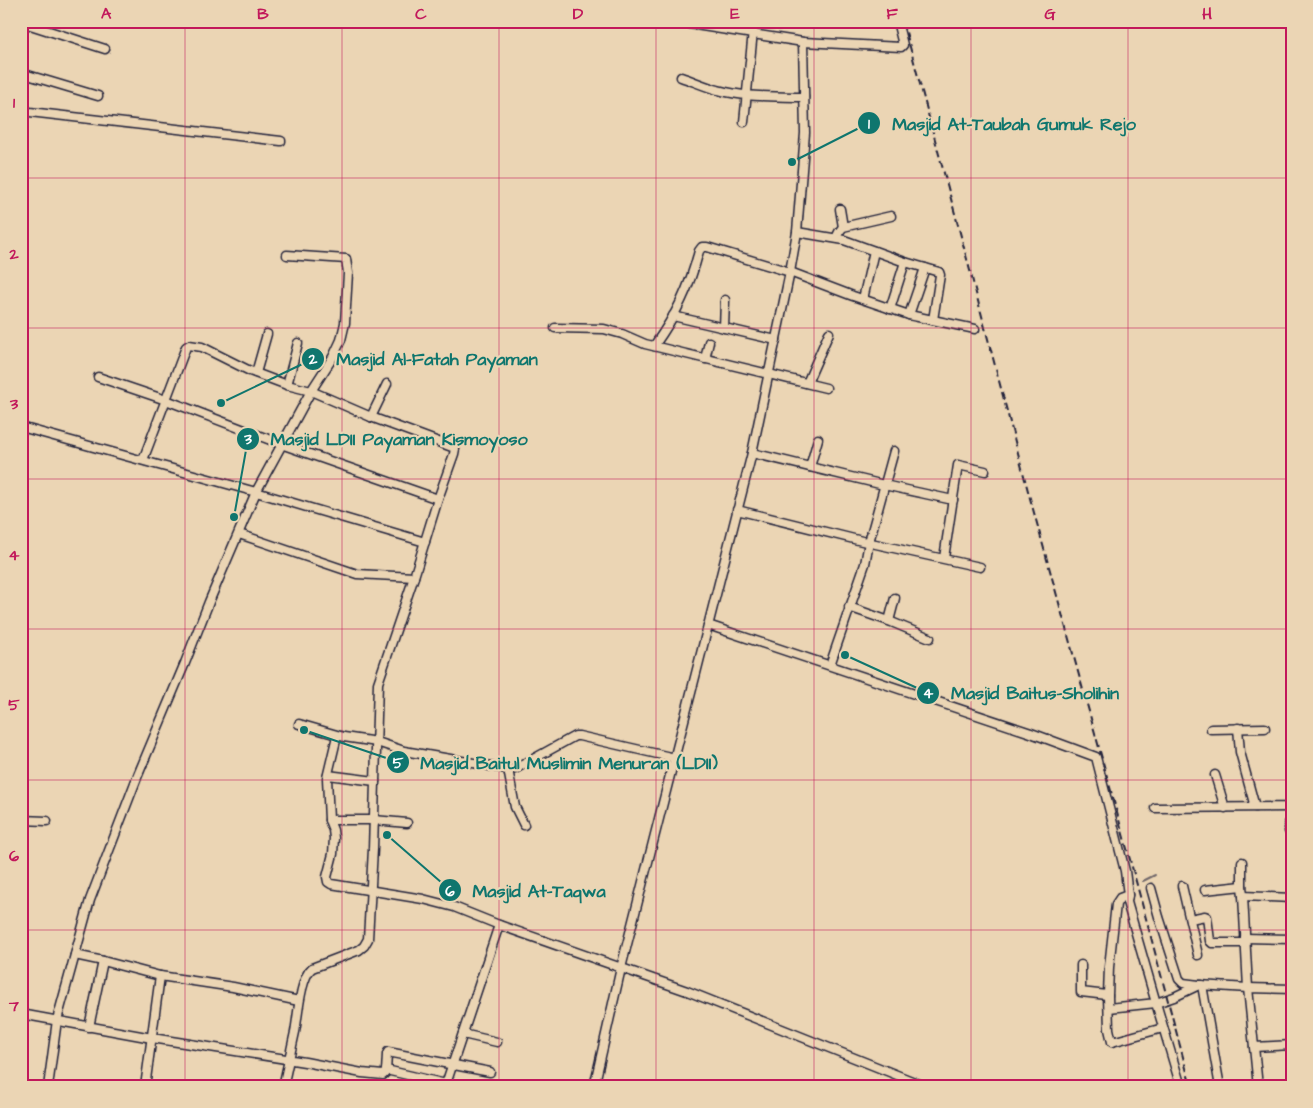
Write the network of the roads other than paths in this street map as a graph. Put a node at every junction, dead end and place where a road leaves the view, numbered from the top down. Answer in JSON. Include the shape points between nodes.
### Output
{"nodes":[{"id":1,"x":688,"y":21,"type":"edge"},
{"id":2,"x":754,"y":21,"type":"edge"},
{"id":3,"x":897,"y":21,"type":"edge"},
{"id":4,"x":21,"y":22,"type":"edge"},
{"id":5,"x":752,"y":34,"type":"junction"},
{"id":6,"x":803,"y":42,"type":"junction"},
{"id":7,"x":105,"y":49,"type":"dead end"},
{"id":8,"x":21,"y":73,"type":"edge"},
{"id":9,"x":681,"y":77,"type":"dead end"},
{"id":10,"x":746,"y":95,"type":"junction"},
{"id":11,"x":98,"y":96,"type":"dead end"},
{"id":12,"x":804,"y":97,"type":"junction"},
{"id":13,"x":21,"y":111,"type":"edge"},
{"id":14,"x":744,"y":122,"type":"dead end"},
{"id":15,"x":281,"y":141,"type":"dead end"},
{"id":16,"x":840,"y":209,"type":"dead end"},
{"id":17,"x":891,"y":216,"type":"dead end"},
{"id":18,"x":843,"y":227,"type":"junction"},
{"id":19,"x":797,"y":232,"type":"junction"},
{"id":20,"x":836,"y":238,"type":"junction"},
{"id":21,"x":874,"y":251,"type":"junction"},
{"id":22,"x":287,"y":255,"type":"dead end"},
{"id":23,"x":905,"y":262,"type":"junction"},
{"id":24,"x":925,"y":268,"type":"junction"},
{"id":25,"x":790,"y":272,"type":"junction"},
{"id":26,"x":863,"y":299,"type":"junction"},
{"id":27,"x":725,"y":300,"type":"dead end"},
{"id":28,"x":890,"y":309,"type":"junction"},
{"id":29,"x":910,"y":315,"type":"junction"},
{"id":30,"x":673,"y":316,"type":"junction"},
{"id":31,"x":933,"y":320,"type":"junction"},
{"id":32,"x":555,"y":328,"type":"dead end"},
{"id":33,"x":724,"y":328,"type":"junction"},
{"id":34,"x":975,"y":329,"type":"dead end"},
{"id":35,"x":829,"y":333,"type":"dead end"},
{"id":36,"x":267,"y":334,"type":"dead end"},
{"id":37,"x":776,"y":340,"type":"junction"},
{"id":38,"x":709,"y":342,"type":"dead end"},
{"id":39,"x":298,"y":343,"type":"dead end"},
{"id":40,"x":654,"y":346,"type":"junction"},
{"id":41,"x":705,"y":359,"type":"junction"},
{"id":42,"x":256,"y":373,"type":"junction"},
{"id":43,"x":769,"y":374,"type":"junction"},
{"id":44,"x":98,"y":377,"type":"dead end"},
{"id":45,"x":387,"y":384,"type":"dead end"},
{"id":46,"x":807,"y":384,"type":"junction"},
{"id":47,"x":287,"y":385,"type":"junction"},
{"id":48,"x":826,"y":388,"type":"dead end"},
{"id":49,"x":311,"y":391,"type":"junction"},
{"id":50,"x":166,"y":400,"type":"junction"},
{"id":51,"x":371,"y":417,"type":"junction"},
{"id":52,"x":21,"y":427,"type":"edge"},
{"id":53,"x":818,"y":439,"type":"dead end"},
{"id":54,"x":282,"y":444,"type":"junction"},
{"id":55,"x":894,"y":450,"type":"dead end"},
{"id":56,"x":752,"y":453,"type":"junction"},
{"id":57,"x":143,"y":460,"type":"junction"},
{"id":58,"x":810,"y":467,"type":"junction"},
{"id":59,"x":985,"y":471,"type":"dead end"},
{"id":60,"x":884,"y":485,"type":"junction"},
{"id":61,"x":256,"y":492,"type":"junction"},
{"id":62,"x":438,"y":499,"type":"junction"},
{"id":63,"x":952,"y":500,"type":"junction"},
{"id":64,"x":737,"y":510,"type":"junction"},
{"id":65,"x":239,"y":534,"type":"junction"},
{"id":66,"x":424,"y":542,"type":"junction"},
{"id":67,"x":869,"y":542,"type":"junction"},
{"id":68,"x":944,"y":558,"type":"junction"},
{"id":69,"x":980,"y":567,"type":"dead end"},
{"id":70,"x":414,"y":577,"type":"junction"},
{"id":71,"x":895,"y":598,"type":"dead end"},
{"id":72,"x":850,"y":607,"type":"junction"},
{"id":73,"x":890,"y":621,"type":"junction"},
{"id":74,"x":708,"y":625,"type":"junction"},
{"id":75,"x":930,"y":638,"type":"dead end"},
{"id":76,"x":830,"y":665,"type":"junction"},
{"id":77,"x":299,"y":724,"type":"dead end"},
{"id":78,"x":1238,"y":728,"type":"junction"},
{"id":79,"x":1265,"y":728,"type":"dead end"},
{"id":80,"x":1211,"y":729,"type":"dead end"},
{"id":81,"x":338,"y":736,"type":"junction"},
{"id":82,"x":377,"y":742,"type":"junction"},
{"id":83,"x":675,"y":758,"type":"junction"},
{"id":84,"x":508,"y":769,"type":"junction"},
{"id":85,"x":328,"y":775,"type":"junction"},
{"id":86,"x":1215,"y":775,"type":"dead end"},
{"id":87,"x":375,"y":781,"type":"junction"},
{"id":88,"x":1292,"y":797,"type":"edge"},
{"id":89,"x":1291,"y":803,"type":"edge"},
{"id":90,"x":1254,"y":807,"type":"junction"},
{"id":91,"x":1156,"y":808,"type":"dead end"},
{"id":92,"x":1224,"y":808,"type":"junction"},
{"id":93,"x":21,"y":820,"type":"edge"},
{"id":94,"x":329,"y":820,"type":"junction"},
{"id":95,"x":374,"y":820,"type":"junction"},
{"id":96,"x":47,"y":821,"type":"dead end"},
{"id":97,"x":407,"y":823,"type":"dead end"},
{"id":98,"x":524,"y":825,"type":"dead end"},
{"id":99,"x":1289,"y":831,"type":"dead end"},
{"id":100,"x":1242,"y":862,"type":"dead end"},
{"id":101,"x":1182,"y":886,"type":"dead end"},
{"id":102,"x":1242,"y":886,"type":"junction"},
{"id":103,"x":1151,"y":888,"type":"dead end"},
{"id":104,"x":370,"y":890,"type":"junction"},
{"id":105,"x":1205,"y":890,"type":"dead end"},
{"id":106,"x":1128,"y":895,"type":"junction"},
{"id":107,"x":1243,"y":896,"type":"junction"},
{"id":108,"x":1292,"y":898,"type":"edge"},
{"id":109,"x":1190,"y":919,"type":"junction"},
{"id":110,"x":499,"y":925,"type":"junction"},
{"id":111,"x":1292,"y":939,"type":"edge"},
{"id":112,"x":1245,"y":941,"type":"junction"},
{"id":113,"x":75,"y":955,"type":"junction"},
{"id":114,"x":1198,"y":955,"type":"dead end"},
{"id":115,"x":104,"y":961,"type":"junction"},
{"id":116,"x":1080,"y":965,"type":"dead end"},
{"id":117,"x":622,"y":968,"type":"junction"},
{"id":118,"x":160,"y":976,"type":"junction"},
{"id":119,"x":1200,"y":985,"type":"junction"},
{"id":120,"x":1248,"y":988,"type":"junction"},
{"id":121,"x":1292,"y":989,"type":"edge"},
{"id":122,"x":1108,"y":995,"type":"junction"},
{"id":123,"x":299,"y":1002,"type":"junction"},
{"id":124,"x":1156,"y":1003,"type":"junction"},
{"id":125,"x":1109,"y":1008,"type":"junction"},
{"id":126,"x":21,"y":1014,"type":"edge"},
{"id":127,"x":57,"y":1020,"type":"junction"},
{"id":128,"x":89,"y":1027,"type":"junction"},
{"id":129,"x":1163,"y":1028,"type":"junction"},
{"id":130,"x":463,"y":1034,"type":"junction"},
{"id":131,"x":152,"y":1038,"type":"junction"},
{"id":132,"x":497,"y":1042,"type":"dead end"},
{"id":133,"x":1292,"y":1045,"type":"edge"},
{"id":134,"x":1254,"y":1047,"type":"junction"},
{"id":135,"x":289,"y":1059,"type":"junction"},
{"id":136,"x":452,"y":1064,"type":"junction"},
{"id":137,"x":386,"y":1070,"type":"junction"},
{"id":138,"x":490,"y":1072,"type":"dead end"},
{"id":139,"x":446,"y":1085,"type":"edge"},
{"id":140,"x":48,"y":1087,"type":"edge"},
{"id":141,"x":145,"y":1087,"type":"edge"},
{"id":142,"x":283,"y":1087,"type":"edge"},
{"id":143,"x":594,"y":1087,"type":"edge"},
{"id":144,"x":927,"y":1087,"type":"edge"},
{"id":145,"x":1181,"y":1087,"type":"edge"},
{"id":146,"x":1220,"y":1087,"type":"edge"},
{"id":147,"x":1258,"y":1087,"type":"edge"}],
"edges":[{"from":1,"to":5,"type":"street","via":[[690,24]]},
{"from":2,"to":5,"type":"street"},
{"from":3,"to":6,"type":"street","via":[[901,47]]},
{"from":4,"to":7,"type":"street"},
{"from":5,"to":6,"type":"street"},
{"from":5,"to":10,"type":"street"},
{"from":6,"to":12,"type":"street"},
{"from":8,"to":11,"type":"street"},
{"from":9,"to":10,"type":"street","via":[[722,91]]},
{"from":10,"to":12,"type":"street"},
{"from":10,"to":14,"type":"street"},
{"from":12,"to":19,"type":"street","via":[[805,133]]},
{"from":13,"to":15,"type":"street"},
{"from":16,"to":18,"type":"street"},
{"from":17,"to":18,"type":"street"},
{"from":18,"to":20,"type":"street"},
{"from":19,"to":20,"type":"street"},
{"from":19,"to":25,"type":"street"},
{"from":20,"to":21,"type":"street"},
{"from":21,"to":23,"type":"street"},
{"from":21,"to":26,"type":"street"},
{"from":22,"to":49,"type":"street","via":[[346,259],[347,262],[346,323],[333,357]]},
{"from":23,"to":24,"type":"street"},
{"from":23,"to":28,"type":"street"},
{"from":24,"to":29,"type":"street"},
{"from":24,"to":31,"type":"street","via":[[940,273]]},
{"from":25,"to":26,"type":"street"},
{"from":25,"to":30,"type":"street","via":[[702,247],[690,283]]},
{"from":25,"to":37,"type":"street"},
{"from":26,"to":28,"type":"street"},
{"from":27,"to":33,"type":"street"},
{"from":28,"to":29,"type":"street"},
{"from":29,"to":31,"type":"street"},
{"from":30,"to":33,"type":"street"},
{"from":30,"to":40,"type":"street"},
{"from":31,"to":34,"type":"street"},
{"from":32,"to":40,"type":"street","via":[[604,329]]},
{"from":33,"to":37,"type":"street"},
{"from":35,"to":46,"type":"street"},
{"from":36,"to":42,"type":"street"},
{"from":37,"to":43,"type":"street"},
{"from":38,"to":41,"type":"street"},
{"from":39,"to":47,"type":"street"},
{"from":40,"to":41,"type":"street"},
{"from":41,"to":43,"type":"street"},
{"from":42,"to":47,"type":"street"},
{"from":42,"to":50,"type":"street","via":[[202,347],[189,345]]},
{"from":43,"to":46,"type":"street"},
{"from":43,"to":56,"type":"street"},
{"from":44,"to":50,"type":"street"},
{"from":45,"to":51,"type":"street"},
{"from":46,"to":48,"type":"street"},
{"from":47,"to":49,"type":"street"},
{"from":49,"to":51,"type":"street"},
{"from":49,"to":54,"type":"street"},
{"from":50,"to":54,"type":"street"},
{"from":50,"to":57,"type":"street"},
{"from":51,"to":62,"type":"street","via":[[455,449]]},
{"from":52,"to":57,"type":"street"},
{"from":53,"to":58,"type":"street"},
{"from":54,"to":61,"type":"street"},
{"from":54,"to":62,"type":"street"},
{"from":55,"to":60,"type":"street"},
{"from":56,"to":58,"type":"street"},
{"from":56,"to":64,"type":"street"},
{"from":57,"to":61,"type":"street"},
{"from":58,"to":60,"type":"street"},
{"from":59,"to":63,"type":"street","via":[[958,465]]},
{"from":60,"to":63,"type":"street"},
{"from":60,"to":67,"type":"street"},
{"from":61,"to":65,"type":"street"},
{"from":61,"to":66,"type":"street"},
{"from":62,"to":66,"type":"street"},
{"from":63,"to":68,"type":"street"},
{"from":64,"to":67,"type":"street"},
{"from":64,"to":74,"type":"street"},
{"from":65,"to":70,"type":"street","via":[[357,574]]},
{"from":65,"to":113,"type":"street","via":[[138,774],[90,900]]},
{"from":66,"to":70,"type":"street"},
{"from":67,"to":68,"type":"street"},
{"from":67,"to":72,"type":"street","via":[[866,564]]},
{"from":68,"to":69,"type":"street"},
{"from":70,"to":82,"type":"street","via":[[378,683]]},
{"from":71,"to":73,"type":"street"},
{"from":72,"to":73,"type":"street"},
{"from":72,"to":76,"type":"street"},
{"from":73,"to":75,"type":"street"},
{"from":74,"to":76,"type":"street"},
{"from":74,"to":83,"type":"street"},
{"from":76,"to":106,"type":"street","via":[[1096,757],[1123,862]]},
{"from":77,"to":81,"type":"street"},
{"from":78,"to":79,"type":"street"},
{"from":78,"to":80,"type":"street"},
{"from":78,"to":90,"type":"street","via":[[1240,752]]},
{"from":81,"to":82,"type":"street"},
{"from":81,"to":85,"type":"street"},
{"from":82,"to":84,"type":"street","via":[[413,752]]},
{"from":82,"to":87,"type":"street"},
{"from":83,"to":84,"type":"street","via":[[575,736],[515,769]]},
{"from":83,"to":117,"type":"street"},
{"from":84,"to":98,"type":"street","via":[[515,807]]},
{"from":85,"to":87,"type":"street"},
{"from":85,"to":94,"type":"street"},
{"from":86,"to":92,"type":"street"},
{"from":87,"to":95,"type":"street"},
{"from":88,"to":89,"type":"street"},
{"from":89,"to":90,"type":"street"},
{"from":89,"to":99,"type":"street"},
{"from":90,"to":92,"type":"street"},
{"from":91,"to":92,"type":"street"},
{"from":93,"to":96,"type":"street"},
{"from":94,"to":95,"type":"street"},
{"from":94,"to":104,"type":"street","via":[[334,838],[328,882]]},
{"from":95,"to":97,"type":"street"},
{"from":95,"to":104,"type":"street"},
{"from":100,"to":102,"type":"street"},
{"from":101,"to":109,"type":"street"},
{"from":102,"to":105,"type":"street"},
{"from":102,"to":107,"type":"street"},
{"from":103,"to":119,"type":"street","via":[[1179,979],[1183,983]]},
{"from":104,"to":110,"type":"street","via":[[423,898]]},
{"from":104,"to":123,"type":"street","via":[[367,942],[359,950],[309,970]]},
{"from":106,"to":122,"type":"street","via":[[1116,904]]},
{"from":106,"to":124,"type":"street","via":[[1127,902]]},
{"from":107,"to":108,"type":"street"},
{"from":107,"to":112,"type":"street"},
{"from":109,"to":112,"type":"street","via":[[1206,917],[1212,944]]},
{"from":109,"to":114,"type":"street"},
{"from":110,"to":117,"type":"street"},
{"from":110,"to":130,"type":"street"},
{"from":111,"to":112,"type":"street"},
{"from":112,"to":120,"type":"street"},
{"from":113,"to":115,"type":"street"},
{"from":113,"to":127,"type":"street"},
{"from":115,"to":118,"type":"street"},
{"from":115,"to":128,"type":"street"},
{"from":116,"to":122,"type":"street","via":[[1081,992]]},
{"from":117,"to":143,"type":"street"},
{"from":117,"to":144,"type":"street"},
{"from":118,"to":123,"type":"street","via":[[233,987]]},
{"from":118,"to":131,"type":"street"},
{"from":119,"to":120,"type":"street"},
{"from":119,"to":124,"type":"street"},
{"from":119,"to":146,"type":"street"},
{"from":120,"to":121,"type":"street"},
{"from":120,"to":134,"type":"street"},
{"from":122,"to":125,"type":"street"},
{"from":123,"to":135,"type":"street"},
{"from":124,"to":125,"type":"street"},
{"from":124,"to":129,"type":"street"},
{"from":125,"to":129,"type":"street","via":[[1112,1042]]},
{"from":126,"to":127,"type":"street"},
{"from":127,"to":128,"type":"street"},
{"from":127,"to":140,"type":"street"},
{"from":128,"to":131,"type":"street"},
{"from":129,"to":145,"type":"street"},
{"from":130,"to":132,"type":"street"},
{"from":130,"to":136,"type":"street"},
{"from":131,"to":135,"type":"street"},
{"from":131,"to":141,"type":"street"},
{"from":133,"to":134,"type":"street"},
{"from":134,"to":147,"type":"street"},
{"from":135,"to":137,"type":"street","via":[[371,1074],[383,1075]]},
{"from":135,"to":142,"type":"street"},
{"from":136,"to":137,"type":"street","via":[[388,1052]]},
{"from":136,"to":138,"type":"street"},
{"from":136,"to":139,"type":"street"},
{"from":137,"to":139,"type":"street"}]}
